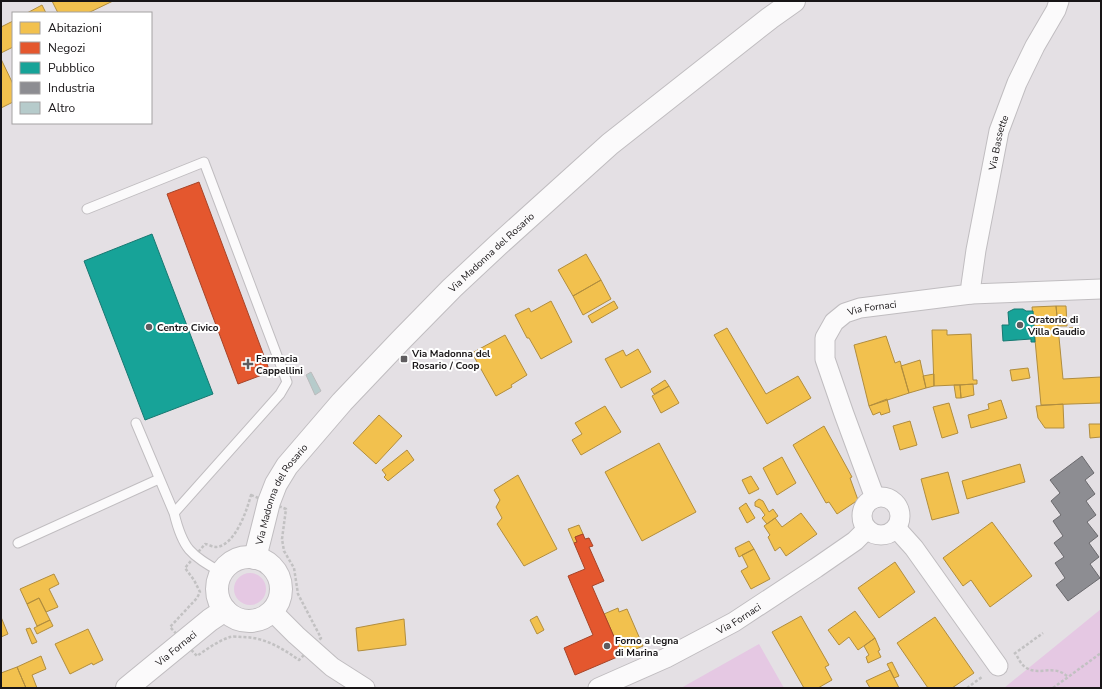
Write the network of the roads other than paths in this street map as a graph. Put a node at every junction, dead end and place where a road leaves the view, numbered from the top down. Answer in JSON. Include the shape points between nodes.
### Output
{"nodes":[{"id":1,"x":794,"y":1,"type":"edge"},
{"id":2,"x":1059,"y":1,"type":"edge"},
{"id":3,"x":87,"y":209,"type":"dead end"},
{"id":4,"x":1101,"y":289,"type":"edge"},
{"id":5,"x":971,"y":294,"type":"junction"},
{"id":6,"x":136,"y":423,"type":"dead end"},
{"id":7,"x":159,"y":479,"type":"junction"},
{"id":8,"x":875,"y":498,"type":"junction"},
{"id":9,"x":174,"y":513,"type":"junction"},
{"id":10,"x":896,"y":528,"type":"junction"},
{"id":11,"x":867,"y":529,"type":"junction"},
{"id":12,"x":18,"y":543,"type":"dead end"},
{"id":13,"x":255,"y":558,"type":"junction"},
{"id":14,"x":222,"y":573,"type":"junction"},
{"id":15,"x":225,"y":610,"type":"junction"},
{"id":16,"x":272,"y":611,"type":"junction"},
{"id":17,"x":998,"y":666,"type":"dead end"},
{"id":18,"x":128,"y":688,"type":"edge"},
{"id":19,"x":365,"y":688,"type":"edge"},
{"id":20,"x":598,"y":688,"type":"edge"}],
"edges":[{"from":1,"to":13,"type":"street","name":"Via Madonna del Rosario","via":[[610,144],[452,288],[400,341],[342,402],[287,466],[269,502]]},
{"from":2,"to":5,"type":"street","name":"Via Bassette","via":[[1017,83],[999,131],[976,250]]},
{"from":3,"to":9,"type":"lane","via":[[204,162],[287,382],[280,394]]},
{"from":4,"to":5,"type":"street","name":"Via Fornaci"},
{"from":5,"to":8,"type":"street","name":"Via Fornaci","via":[[860,308],[845,313],[834,322],[825,338],[825,359]]},
{"from":6,"to":7,"type":"lane"},
{"from":7,"to":9,"type":"lane"},
{"from":7,"to":12,"type":"lane"},
{"from":8,"to":10,"type":"street","via":[[888,499],[894,503],[900,515]]},
{"from":8,"to":11,"type":"street","via":[[865,506],[863,512]]},
{"from":9,"to":14,"type":"lane","via":[[185,547],[194,556]]},
{"from":10,"to":11,"type":"street","via":[[882,535]]},
{"from":10,"to":17,"type":"street","via":[[914,548]]},
{"from":11,"to":20,"type":"street","name":"Via Fornaci","via":[[816,568],[734,622],[666,658]]},
{"from":13,"to":14,"type":"street","via":[[233,562]]},
{"from":13,"to":16,"type":"street","via":[[270,565],[279,580],[280,596]]},
{"from":14,"to":15,"type":"street","via":[[217,588],[220,603]]},
{"from":15,"to":16,"type":"street","via":[[232,616],[248,621],[257,620]]},
{"from":15,"to":18,"type":"street","name":"Via Fornaci"},
{"from":16,"to":19,"type":"street","via":[[332,667]]}]}
